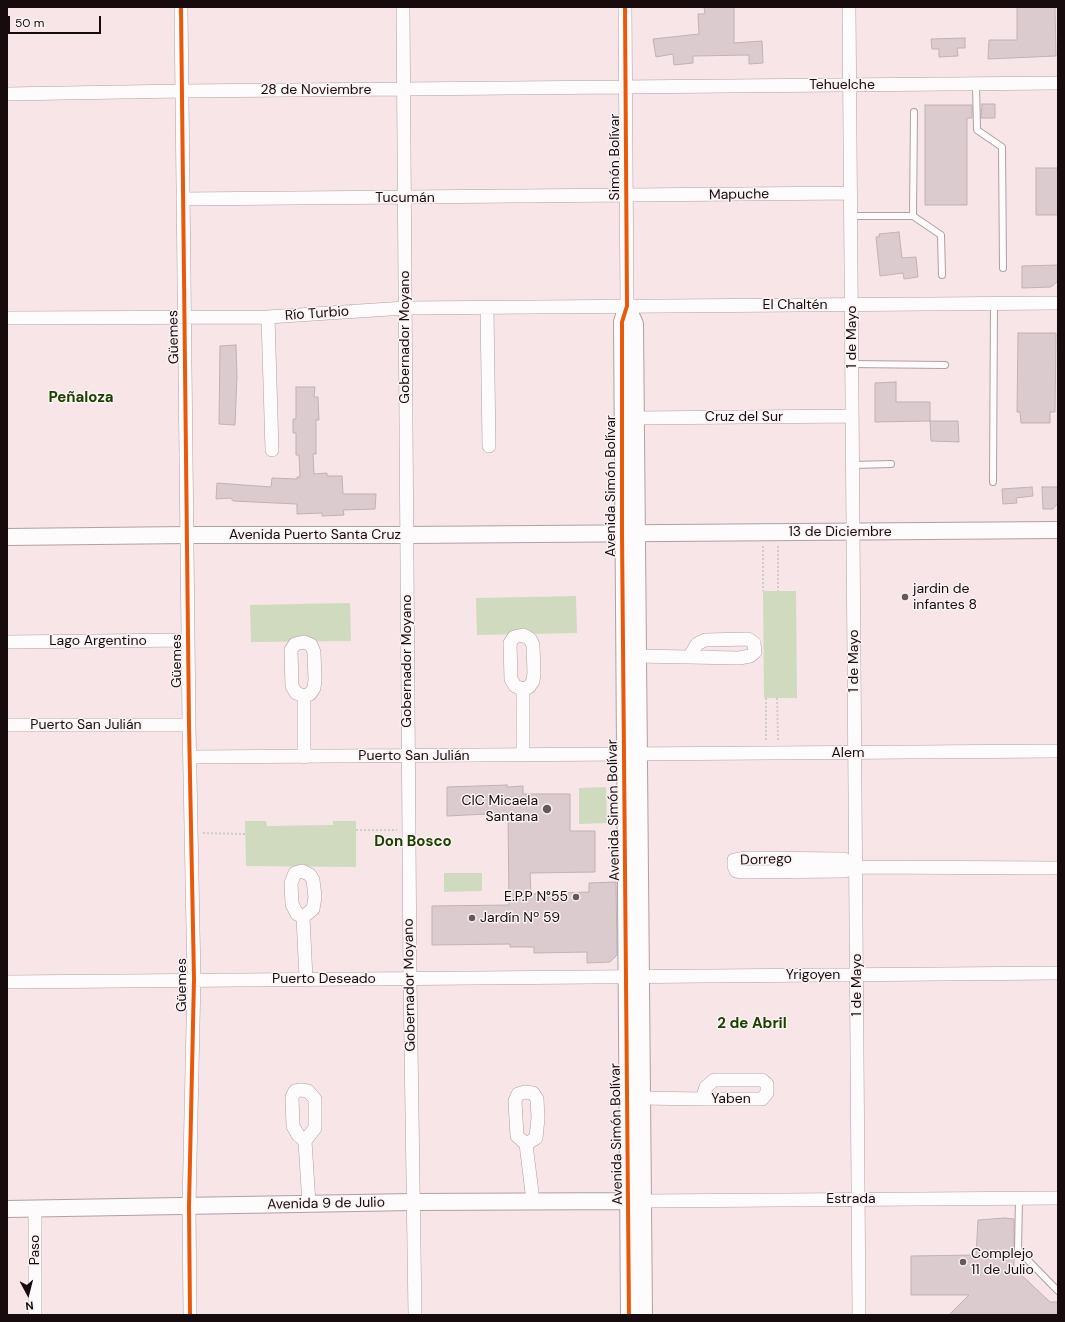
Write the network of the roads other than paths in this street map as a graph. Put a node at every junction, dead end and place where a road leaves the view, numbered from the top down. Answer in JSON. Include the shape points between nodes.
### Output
{"nodes":[{"id":1,"x":180,"y":7,"type":"edge"},
{"id":2,"x":403,"y":7,"type":"edge"},
{"id":3,"x":625,"y":7,"type":"edge"},
{"id":4,"x":849,"y":7,"type":"edge"},
{"id":5,"x":1058,"y":83,"type":"edge"},
{"id":6,"x":976,"y":84,"type":"junction"},
{"id":7,"x":850,"y":85,"type":"junction"},
{"id":8,"x":626,"y":87,"type":"junction"},
{"id":9,"x":403,"y":89,"type":"junction"},
{"id":10,"x":182,"y":90,"type":"junction"},
{"id":11,"x":7,"y":94,"type":"edge"},
{"id":12,"x":914,"y":112,"type":"dead end"},
{"id":13,"x":851,"y":193,"type":"junction"},
{"id":14,"x":626,"y":196,"type":"junction"},
{"id":15,"x":404,"y":198,"type":"junction"},
{"id":16,"x":183,"y":199,"type":"junction"},
{"id":17,"x":851,"y":216,"type":"junction"},
{"id":18,"x":914,"y":216,"type":"junction"},
{"id":19,"x":1003,"y":268,"type":"dead end"},
{"id":20,"x":942,"y":275,"type":"dead end"},
{"id":21,"x":994,"y":303,"type":"junction"},
{"id":22,"x":1058,"y":303,"type":"edge"},
{"id":23,"x":852,"y":305,"type":"junction"},
{"id":24,"x":627,"y":306,"type":"junction"},
{"id":25,"x":405,"y":308,"type":"junction"},
{"id":26,"x":487,"y":308,"type":"junction"},
{"id":27,"x":268,"y":317,"type":"junction"},
{"id":28,"x":7,"y":318,"type":"edge"},
{"id":29,"x":185,"y":318,"type":"junction"},
{"id":30,"x":852,"y":364,"type":"junction"},
{"id":31,"x":945,"y":365,"type":"dead end"},
{"id":32,"x":852,"y":416,"type":"junction"},
{"id":33,"x":635,"y":418,"type":"junction"},
{"id":34,"x":489,"y":446,"type":"dead end"},
{"id":35,"x":272,"y":450,"type":"dead end"},
{"id":36,"x":891,"y":464,"type":"dead end"},
{"id":37,"x":853,"y":466,"type":"junction"},
{"id":38,"x":993,"y":482,"type":"dead end"},
{"id":39,"x":1058,"y":530,"type":"edge"},
{"id":40,"x":853,"y":532,"type":"junction"},
{"id":41,"x":629,"y":533,"type":"junction"},
{"id":42,"x":187,"y":534,"type":"junction"},
{"id":43,"x":406,"y":535,"type":"junction"},
{"id":44,"x":7,"y":537,"type":"edge"},
{"id":45,"x":188,"y":640,"type":"junction"},
{"id":46,"x":7,"y":642,"type":"edge"},
{"id":47,"x":638,"y":656,"type":"junction"},
{"id":48,"x":690,"y":656,"type":"dead end"},
{"id":49,"x":523,"y":689,"type":"dead end"},
{"id":50,"x":304,"y":696,"type":"dead end"},
{"id":51,"x":7,"y":725,"type":"edge"},
{"id":52,"x":189,"y":725,"type":"junction"},
{"id":53,"x":1058,"y":751,"type":"edge"},
{"id":54,"x":855,"y":753,"type":"junction"},
{"id":55,"x":631,"y":754,"type":"junction"},
{"id":56,"x":523,"y":755,"type":"junction"},
{"id":57,"x":408,"y":756,"type":"junction"},
{"id":58,"x":190,"y":757,"type":"junction"},
{"id":59,"x":304,"y":757,"type":"junction"},
{"id":60,"x":856,"y":867,"type":"junction"},
{"id":61,"x":1058,"y":868,"type":"edge"},
{"id":62,"x":303,"y":917,"type":"dead end"},
{"id":63,"x":1058,"y":973,"type":"edge"},
{"id":64,"x":857,"y":974,"type":"junction"},
{"id":65,"x":633,"y":976,"type":"junction"},
{"id":66,"x":410,"y":978,"type":"junction"},
{"id":67,"x":194,"y":979,"type":"junction"},
{"id":68,"x":306,"y":979,"type":"junction"},
{"id":69,"x":7,"y":982,"type":"edge"},
{"id":70,"x":641,"y":1098,"type":"junction"},
{"id":71,"x":702,"y":1099,"type":"dead end"},
{"id":72,"x":305,"y":1141,"type":"dead end"},
{"id":73,"x":526,"y":1144,"type":"dead end"},
{"id":74,"x":1019,"y":1198,"type":"junction"},
{"id":75,"x":1058,"y":1198,"type":"edge"},
{"id":76,"x":858,"y":1199,"type":"junction"},
{"id":77,"x":636,"y":1201,"type":"junction"},
{"id":78,"x":413,"y":1202,"type":"junction"},
{"id":79,"x":533,"y":1202,"type":"junction"},
{"id":80,"x":309,"y":1204,"type":"junction"},
{"id":81,"x":189,"y":1206,"type":"junction"},
{"id":82,"x":7,"y":1208,"type":"edge"},
{"id":83,"x":35,"y":1208,"type":"junction"},
{"id":84,"x":1058,"y":1291,"type":"edge"},
{"id":85,"x":36,"y":1315,"type":"edge"},
{"id":86,"x":190,"y":1315,"type":"edge"},
{"id":87,"x":415,"y":1315,"type":"edge"},
{"id":88,"x":630,"y":1315,"type":"edge"},
{"id":89,"x":644,"y":1315,"type":"edge"},
{"id":90,"x":859,"y":1315,"type":"edge"}],
"edges":[{"from":1,"to":10,"type":"street","name":"Güemes"},
{"from":2,"to":9,"type":"street","name":"Gobernador Moyano"},
{"from":3,"to":8,"type":"street","name":"Simón Bolívar"},
{"from":4,"to":7,"type":"street","name":"1 de Mayo"},
{"from":5,"to":6,"type":"street","name":"Tehuelche"},
{"from":6,"to":7,"type":"street","name":"Tehuelche"},
{"from":6,"to":19,"type":"lane","via":[[977,130],[1002,147]]},
{"from":7,"to":8,"type":"street","name":"Tehuelche"},
{"from":7,"to":13,"type":"street","name":"1 de Mayo"},
{"from":8,"to":9,"type":"street","name":"28 de Noviembre"},
{"from":8,"to":14,"type":"street","name":"Simón Bolívar"},
{"from":9,"to":10,"type":"street","name":"28 de Noviembre"},
{"from":9,"to":15,"type":"street","name":"Gobernador Moyano"},
{"from":10,"to":11,"type":"street","name":"28 de Noviembre"},
{"from":10,"to":16,"type":"street","name":"Güemes"},
{"from":12,"to":18,"type":"lane"},
{"from":13,"to":14,"type":"street","name":"Mapuche"},
{"from":13,"to":17,"type":"street","name":"1 de Mayo"},
{"from":14,"to":15,"type":"street","name":"Tucumán"},
{"from":14,"to":24,"type":"street","name":"Simón Bolívar"},
{"from":15,"to":16,"type":"street","name":"Tucumán"},
{"from":15,"to":25,"type":"street","name":"Gobernador Moyano"},
{"from":16,"to":29,"type":"street","name":"Güemes"},
{"from":17,"to":18,"type":"lane"},
{"from":17,"to":23,"type":"street","name":"1 de Mayo"},
{"from":18,"to":20,"type":"lane","via":[[941,235]]},
{"from":21,"to":22,"type":"street","name":"El Chaltén"},
{"from":21,"to":23,"type":"street","name":"El Chaltén"},
{"from":21,"to":38,"type":"lane"},
{"from":23,"to":24,"type":"street","name":"El Chaltén"},
{"from":23,"to":30,"type":"street","name":"1 de Mayo"},
{"from":24,"to":26,"type":"street","name":"Río Turbio"},
{"from":24,"to":33,"type":"street","name":"Avenida Simón Bolívar","via":[[635,324]]},
{"from":24,"to":41,"type":"street","name":"Avenida Simón Bolívar","via":[[622,322]]},
{"from":25,"to":26,"type":"street","name":"Río Turbio"},
{"from":25,"to":27,"type":"street","name":"Río Turbio"},
{"from":25,"to":43,"type":"street","name":"Gobernador Moyano"},
{"from":26,"to":34,"type":"street"},
{"from":27,"to":29,"type":"street","name":"Río Turbio"},
{"from":27,"to":35,"type":"street"},
{"from":28,"to":29,"type":"street","name":"Río Turbio"},
{"from":29,"to":42,"type":"street","name":"Güemes"},
{"from":30,"to":31,"type":"lane"},
{"from":30,"to":32,"type":"street","name":"1 de Mayo"},
{"from":32,"to":33,"type":"street","name":"Cruz del Sur"},
{"from":32,"to":37,"type":"street","name":"1 de Mayo"},
{"from":33,"to":41,"type":"street","name":"Avenida Simón Bolívar"},
{"from":36,"to":37,"type":"lane"},
{"from":37,"to":40,"type":"street","name":"1 de Mayo"},
{"from":39,"to":40,"type":"street","name":"13 de Diciembre"},
{"from":40,"to":41,"type":"street","name":"13 de Diciembre"},
{"from":40,"to":54,"type":"street","name":"1 de Mayo"},
{"from":41,"to":43,"type":"street","name":"Avenida Puerto Santa Cruz"},
{"from":41,"to":47,"type":"street","name":"Avenida Simón Bolívar"},
{"from":41,"to":55,"type":"street","name":"Avenida Simón Bolívar"},
{"from":42,"to":43,"type":"street","name":"Avenida Puerto Santa Cruz"},
{"from":42,"to":44,"type":"street","name":"Avenida Puerto Santa Cruz"},
{"from":42,"to":45,"type":"street","name":"Güemes"},
{"from":43,"to":57,"type":"street","name":"Gobernador Moyano"},
{"from":45,"to":46,"type":"street","name":"Lago Argentino"},
{"from":45,"to":52,"type":"street","name":"Güemes"},
{"from":47,"to":48,"type":"street"},
{"from":47,"to":55,"type":"street","name":"Avenida Simón Bolívar"},
{"from":49,"to":56,"type":"street"},
{"from":50,"to":59,"type":"street"},
{"from":51,"to":52,"type":"street","name":"Puerto San Julián"},
{"from":52,"to":58,"type":"street","name":"Güemes"},
{"from":53,"to":54,"type":"street","name":"Alem"},
{"from":54,"to":55,"type":"street","name":"Alem"},
{"from":54,"to":60,"type":"street","name":"1 de Mayo"},
{"from":55,"to":56,"type":"street","name":"Puerto San Julián"},
{"from":55,"to":65,"type":"street","name":"Avenida Simón Bolívar"},
{"from":56,"to":57,"type":"street","name":"Puerto San Julián"},
{"from":57,"to":59,"type":"street","name":"Puerto San Julián"},
{"from":57,"to":66,"type":"street","name":"Gobernador Moyano"},
{"from":58,"to":59,"type":"street","name":"Puerto San Julián"},
{"from":58,"to":67,"type":"street","name":"Güemes"},
{"from":60,"to":60,"type":"street","name":"Dorrego","via":[[844,859],[829,858],[734,860],[736,871],[741,872],[845,871]]},
{"from":60,"to":61,"type":"street","name":"Dorrego"},
{"from":60,"to":64,"type":"street","name":"1 de Mayo"},
{"from":62,"to":68,"type":"street"},
{"from":63,"to":64,"type":"street","name":"Yrigoyen"},
{"from":64,"to":65,"type":"street","name":"Yrigoyen"},
{"from":64,"to":76,"type":"street","name":"1 de Mayo"},
{"from":65,"to":66,"type":"street","name":"Puerto Deseado"},
{"from":65,"to":70,"type":"street","name":"Avenida Simón Bolívar"},
{"from":65,"to":77,"type":"street","name":"Avenida Simón Bolívar"},
{"from":66,"to":68,"type":"street","name":"Puerto Deseado"},
{"from":66,"to":78,"type":"street","name":"Gobernador Moyano"},
{"from":67,"to":68,"type":"street","name":"Puerto Deseado"},
{"from":67,"to":69,"type":"street","name":"Puerto Deseado"},
{"from":67,"to":81,"type":"street","name":"Güemes"},
{"from":70,"to":71,"type":"street","name":"Yaben"},
{"from":70,"to":77,"type":"street","name":"Avenida Simón Bolívar"},
{"from":72,"to":80,"type":"street"},
{"from":73,"to":79,"type":"street"},
{"from":74,"to":75,"type":"street","name":"Estrada"},
{"from":74,"to":76,"type":"street","name":"Estrada"},
{"from":74,"to":84,"type":"lane","via":[[1018,1250]]},
{"from":76,"to":77,"type":"street","name":"Estrada"},
{"from":76,"to":90,"type":"street","name":"1 de Mayo"},
{"from":77,"to":79,"type":"street","name":"Avenida 9 de Julio"},
{"from":77,"to":88,"type":"street","name":"Avenida Simón Bolívar"},
{"from":77,"to":89,"type":"street","name":"Avenida Simón Bolívar"},
{"from":78,"to":79,"type":"street","name":"Avenida 9 de Julio"},
{"from":78,"to":80,"type":"street","name":"Avenida 9 de Julio"},
{"from":78,"to":87,"type":"street","name":"Gobernador Moyano"},
{"from":80,"to":81,"type":"street","name":"Avenida 9 de Julio"},
{"from":81,"to":83,"type":"street","name":"Avenida 9 de Julio"},
{"from":81,"to":86,"type":"street","name":"Güemes"},
{"from":82,"to":83,"type":"street","name":"Avenida 9 de Julio"},
{"from":83,"to":85,"type":"street","name":"Paso"}]}
